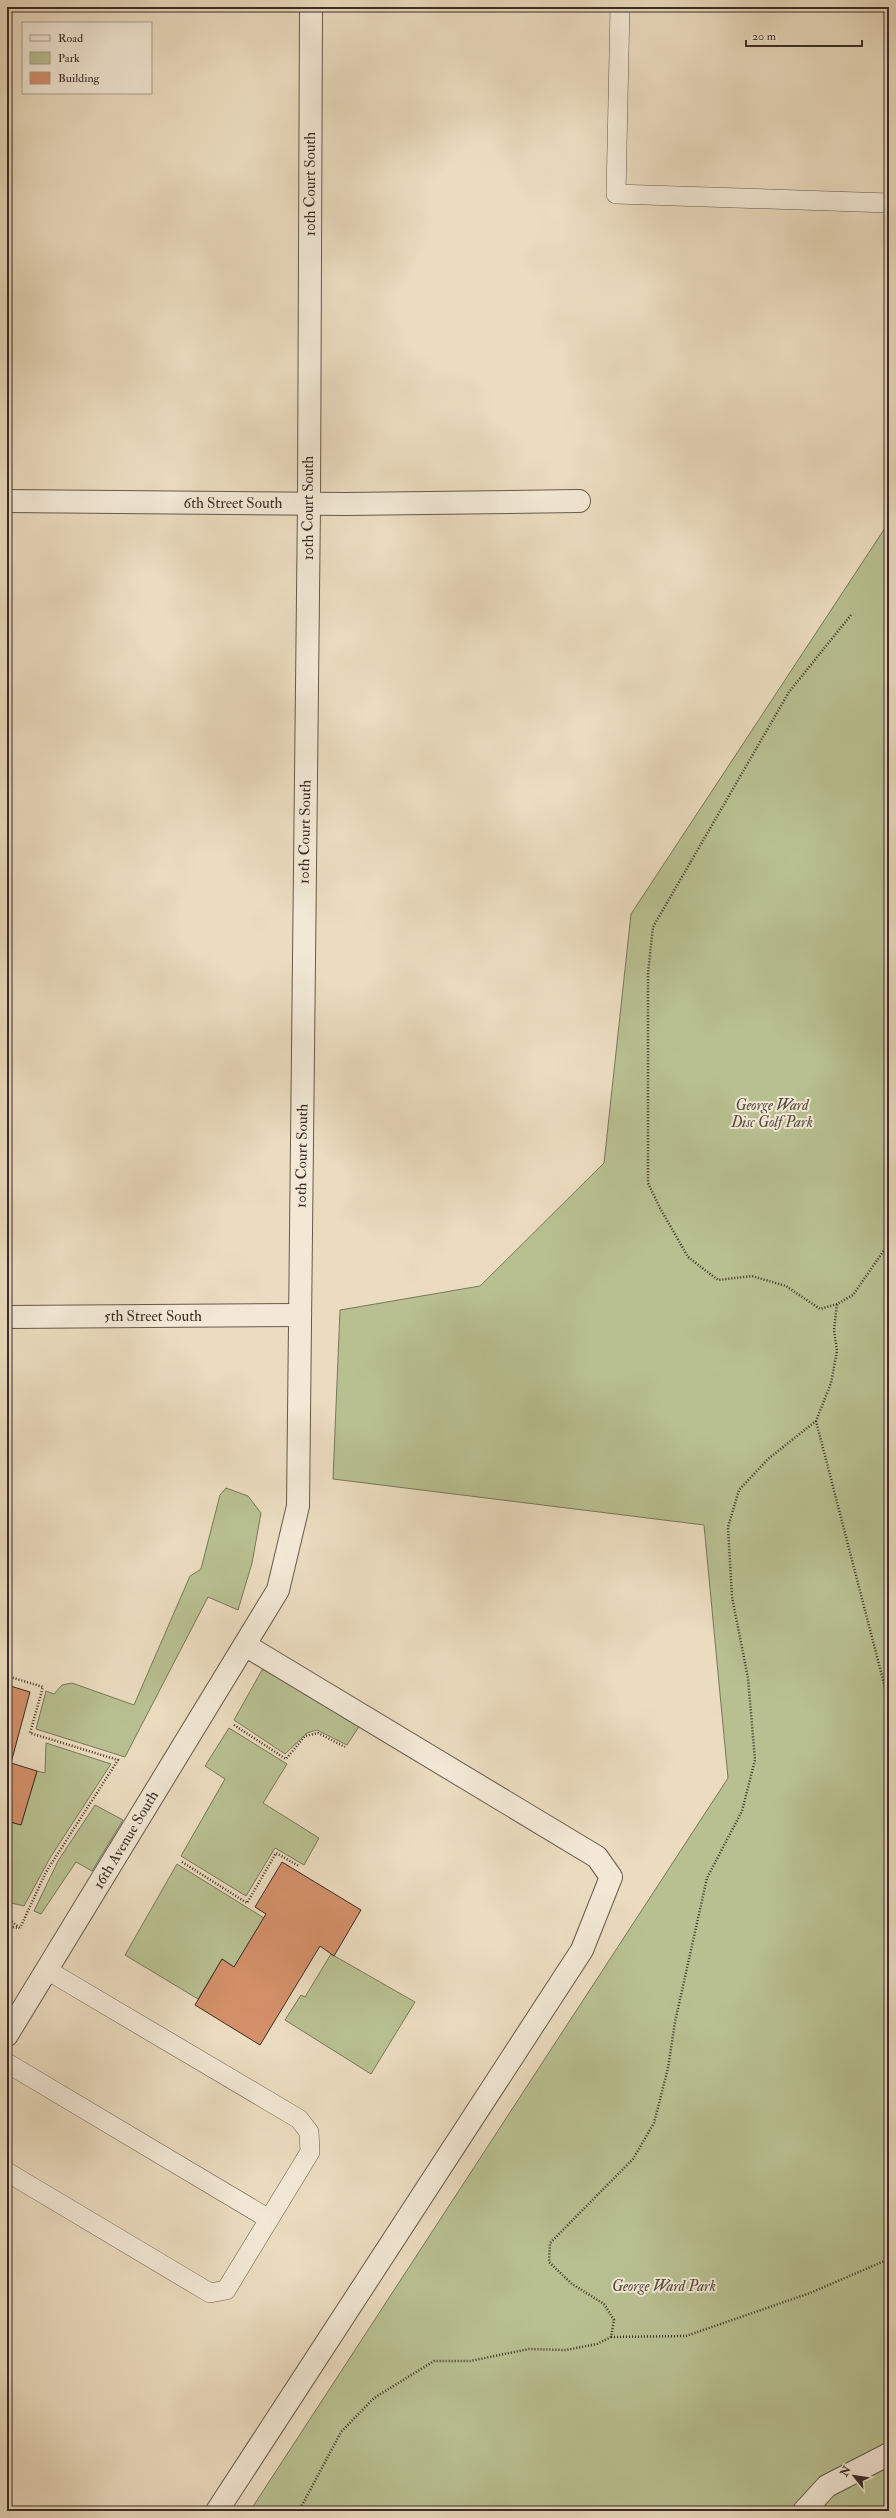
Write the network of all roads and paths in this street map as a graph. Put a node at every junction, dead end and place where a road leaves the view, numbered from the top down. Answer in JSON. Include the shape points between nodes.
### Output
{"nodes":[{"id":1,"x":311,"y":7,"type":"edge"},
{"id":2,"x":620,"y":7,"type":"edge"},
{"id":3,"x":889,"y":204,"type":"edge"},
{"id":4,"x":7,"y":501,"type":"edge"},
{"id":5,"x":579,"y":501,"type":"dead end"},
{"id":6,"x":309,"y":504,"type":"junction"},
{"id":7,"x":851,"y":615,"type":"dead end"},
{"id":8,"x":889,"y":1243,"type":"edge"},
{"id":9,"x":837,"y":1304,"type":"junction"},
{"id":10,"x":300,"y":1315,"type":"junction"},
{"id":11,"x":7,"y":1317,"type":"edge"},
{"id":12,"x":816,"y":1421,"type":"junction"},
{"id":13,"x":245,"y":1645,"type":"junction"},
{"id":14,"x":7,"y":1676,"type":"edge"},
{"id":15,"x":889,"y":1703,"type":"edge"},
{"id":16,"x":232,"y":1723,"type":"dead end"},
{"id":17,"x":345,"y":1747,"type":"dead end"},
{"id":18,"x":182,"y":1862,"type":"dead end"},
{"id":19,"x":299,"y":1866,"type":"dead end"},
{"id":20,"x":7,"y":1918,"type":"edge"},
{"id":21,"x":7,"y":1926,"type":"edge"},
{"id":22,"x":20,"y":1928,"type":"junction"},
{"id":23,"x":47,"y":1970,"type":"junction"},
{"id":24,"x":7,"y":2035,"type":"edge"},
{"id":25,"x":7,"y":2064,"type":"edge"},
{"id":26,"x":7,"y":2172,"type":"edge"},
{"id":27,"x":269,"y":2220,"type":"junction"},
{"id":28,"x":889,"y":2259,"type":"edge"},
{"id":29,"x":611,"y":2337,"type":"junction"},
{"id":30,"x":889,"y":2454,"type":"edge"},
{"id":31,"x":217,"y":2511,"type":"edge"},
{"id":32,"x":299,"y":2511,"type":"edge"},
{"id":33,"x":804,"y":2511,"type":"edge"}],
"edges":[{"from":1,"to":6,"type":"street","name":"10th Court South"},
{"from":2,"to":3,"type":"lane","via":[[616,194]]},
{"from":4,"to":6,"type":"street","name":"6th Street South"},
{"from":5,"to":6,"type":"street","name":"6th Street South"},
{"from":6,"to":10,"type":"street","name":"10th Court South"},
{"from":7,"to":9,"type":"path","via":[[789,692],[719,811],[653,928],[648,973],[648,1183],[660,1208],[688,1257],[718,1280],[752,1276],[786,1286],[820,1309]]},
{"from":8,"to":9,"type":"path","via":[[852,1295]]},
{"from":9,"to":12,"type":"path","via":[[834,1330],[837,1351],[831,1383]]},
{"from":10,"to":11,"type":"street","name":"5th Street South"},
{"from":10,"to":13,"type":"street","name":"10th Court South","via":[[298,1506],[278,1590]]},
{"from":12,"to":15,"type":"path"},
{"from":12,"to":29,"type":"path","via":[[768,1459],[739,1490],[728,1527],[732,1597],[748,1678],[755,1760],[742,1811],[707,1878],[675,2022],[668,2068],[654,2123],[633,2159],[550,2243],[549,2262],[572,2284],[604,2304],[614,2320]]},
{"from":13,"to":23,"type":"street","name":"16th Avenue South"},
{"from":13,"to":31,"type":"street","via":[[597,1857],[610,1877],[582,1950]]},
{"from":14,"to":22,"type":"path","via":[[43,1687],[30,1733],[118,1760],[46,1872]]},
{"from":16,"to":17,"type":"path","via":[[286,1759],[305,1736],[318,1732]]},
{"from":18,"to":19,"type":"path","via":[[247,1903],[276,1853]]},
{"from":20,"to":22,"type":"path"},
{"from":21,"to":22,"type":"path"},
{"from":23,"to":24,"type":"street","name":"16th Avenue South"},
{"from":23,"to":27,"type":"lane","via":[[299,2119],[309,2132],[310,2152]]},
{"from":25,"to":27,"type":"lane"},
{"from":26,"to":27,"type":"lane","via":[[210,2293],[226,2290]]},
{"from":28,"to":29,"type":"path","via":[[810,2292],[686,2336]]},
{"from":29,"to":32,"type":"path","via":[[597,2344],[566,2350],[529,2349],[470,2361],[434,2361],[374,2398],[341,2432]]},
{"from":30,"to":33,"type":"street","via":[[827,2486]]}]}
